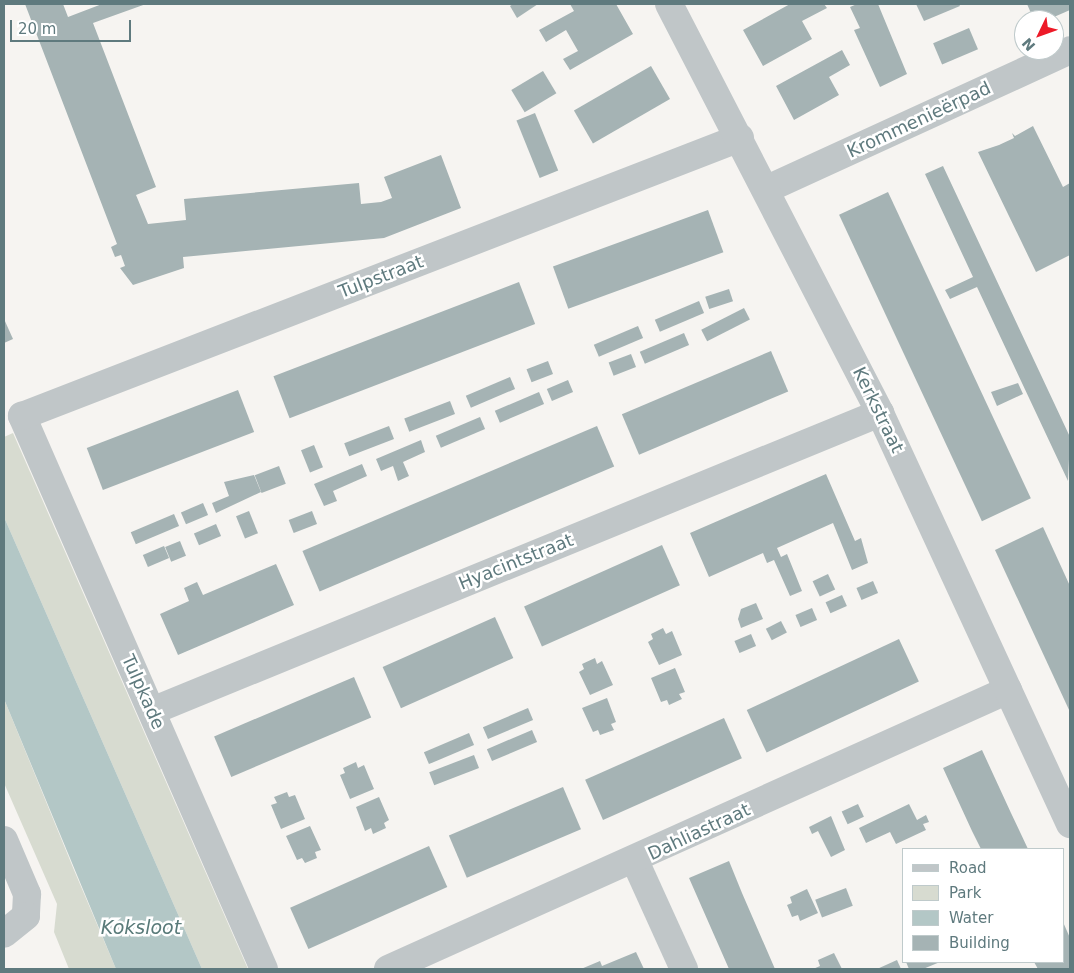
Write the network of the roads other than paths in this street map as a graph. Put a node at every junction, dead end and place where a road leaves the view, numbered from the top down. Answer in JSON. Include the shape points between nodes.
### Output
{"nodes":[{"id":1,"x":669,"y":4,"type":"edge"},
{"id":2,"x":1070,"y":50,"type":"edge"},
{"id":3,"x":740,"y":138,"type":"junction"},
{"id":4,"x":767,"y":189,"type":"junction"},
{"id":5,"x":880,"y":413,"type":"junction"},
{"id":6,"x":22,"y":416,"type":"joint"},
{"id":7,"x":1008,"y":690,"type":"junction"},
{"id":8,"x":152,"y":711,"type":"junction"},
{"id":9,"x":1070,"y":824,"type":"edge"},
{"id":10,"x":4,"y":840,"type":"edge"},
{"id":11,"x":635,"y":861,"type":"junction"},
{"id":12,"x":4,"y":934,"type":"edge"},
{"id":13,"x":264,"y":969,"type":"edge"},
{"id":14,"x":388,"y":969,"type":"edge"},
{"id":15,"x":684,"y":969,"type":"edge"}],
"edges":[{"from":1,"to":3,"type":"street","name":"Kerkstraat"},
{"from":2,"to":4,"type":"street","name":"Krommenieërpad"},
{"from":3,"to":4,"type":"street","name":"Kerkstraat"},
{"from":3,"to":6,"type":"street","name":"Tulpstraat"},
{"from":4,"to":5,"type":"street","name":"Kerkstraat"},
{"from":5,"to":7,"type":"street","name":"Kerkstraat"},
{"from":5,"to":8,"type":"street","name":"Hyacintstraat"},
{"from":6,"to":8,"type":"street","name":"Tulpkade"},
{"from":7,"to":9,"type":"street","name":"Kerkstraat"},
{"from":7,"to":11,"type":"street","name":"Dahliastraat"},
{"from":8,"to":13,"type":"street","name":"Tulpkade"},
{"from":10,"to":12,"type":"street","via":[[27,894],[26,916]]},
{"from":11,"to":14,"type":"street","name":"Dahliastraat"},
{"from":11,"to":15,"type":"street"}]}
